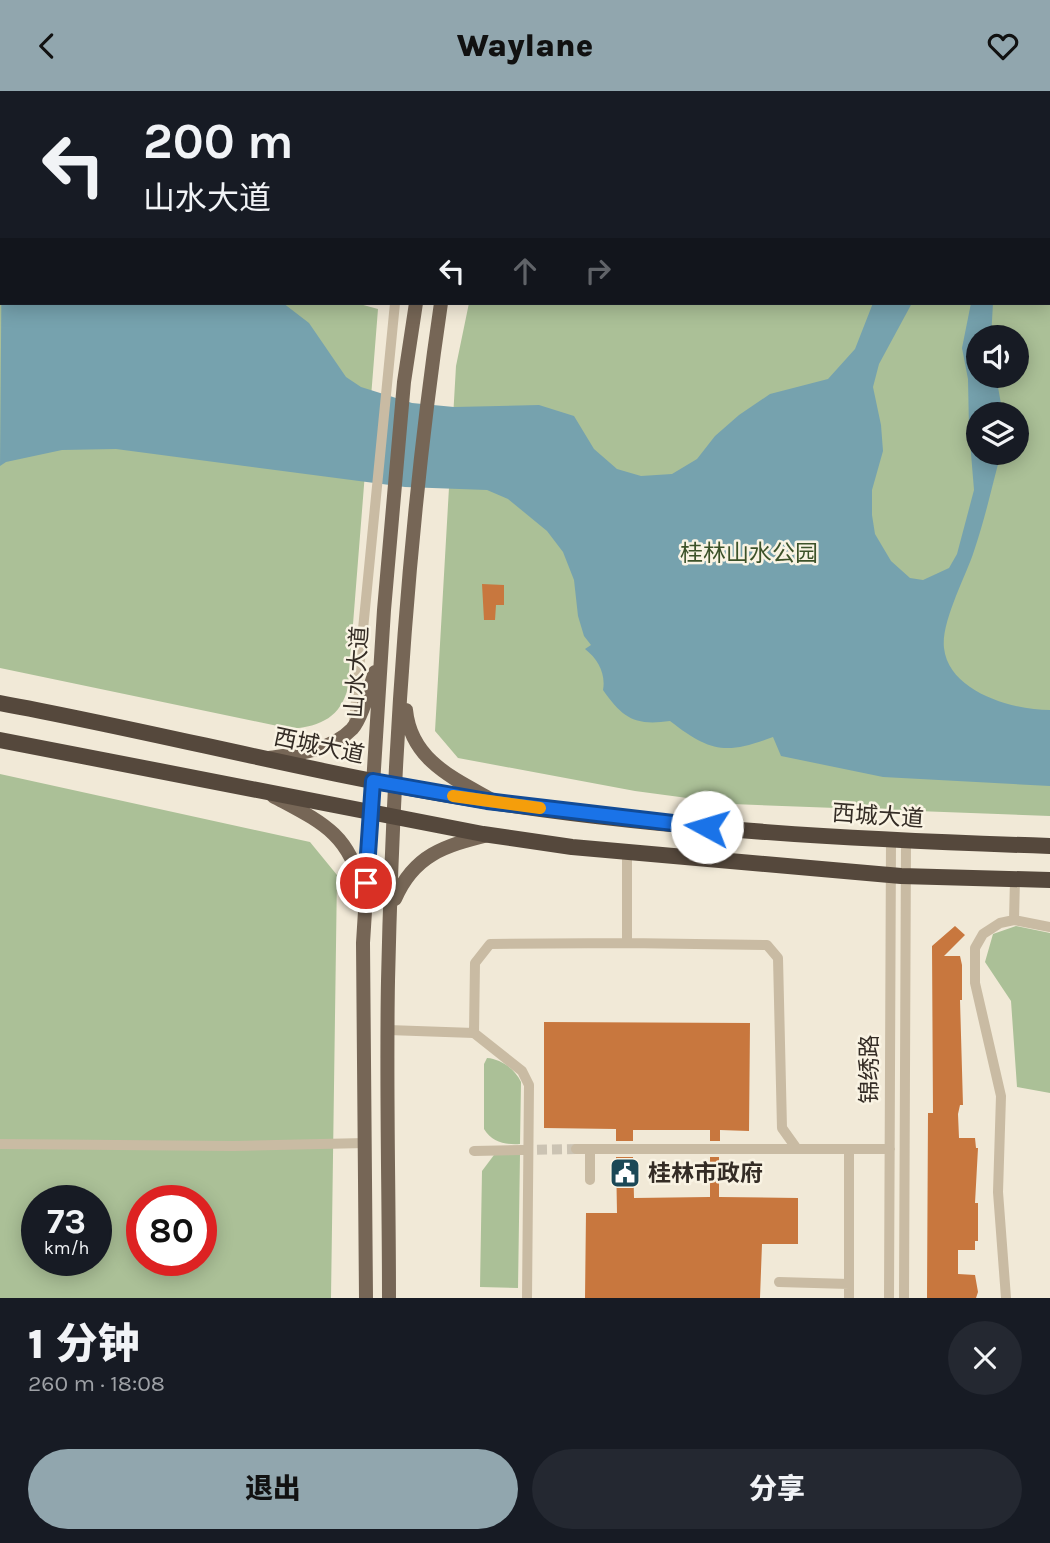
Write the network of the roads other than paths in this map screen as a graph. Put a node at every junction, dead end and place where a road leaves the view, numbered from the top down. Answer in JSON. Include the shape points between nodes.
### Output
{"nodes":[{"id":1,"x":396,"y":305,"type":"edge"},
{"id":2,"x":416,"y":305,"type":"edge"},
{"id":3,"x":441,"y":305,"type":"edge"},
{"id":4,"x":381,"y":654,"type":"junction"},
{"id":5,"x":402,"y":681,"type":"junction"},
{"id":6,"x":0,"y":703,"type":"edge"},
{"id":7,"x":354,"y":728,"type":"junction"},
{"id":8,"x":0,"y":740,"type":"edge"},
{"id":9,"x":266,"y":758,"type":"junction"},
{"id":10,"x":373,"y":781,"type":"junction"},
{"id":11,"x":396,"y":785,"type":"junction"},
{"id":12,"x":266,"y":792,"type":"junction"},
{"id":13,"x":498,"y":803,"type":"junction"},
{"id":14,"x":371,"y":812,"type":"junction"},
{"id":15,"x":394,"y":817,"type":"junction"},
{"id":16,"x":488,"y":835,"type":"junction"},
{"id":17,"x":898,"y":841,"type":"junction"},
{"id":18,"x":1050,"y":846,"type":"edge"},
{"id":19,"x":627,"y":852,"type":"junction"},
{"id":20,"x":899,"y":875,"type":"junction"},
{"id":21,"x":1015,"y":879,"type":"junction"},
{"id":22,"x":1050,"y":880,"type":"edge"},
{"id":23,"x":365,"y":907,"type":"junction"},
{"id":24,"x":391,"y":907,"type":"junction"},
{"id":25,"x":1013,"y":921,"type":"junction"},
{"id":26,"x":1050,"y":927,"type":"edge"},
{"id":27,"x":627,"y":943,"type":"junction"},
{"id":28,"x":388,"y":1030,"type":"junction"},
{"id":29,"x":474,"y":1033,"type":"junction"},
{"id":30,"x":365,"y":1143,"type":"junction"},
{"id":31,"x":0,"y":1144,"type":"edge"},
{"id":32,"x":576,"y":1149,"type":"tunnel mouth"},
{"id":33,"x":590,"y":1149,"type":"junction"},
{"id":34,"x":797,"y":1149,"type":"junction"},
{"id":35,"x":849,"y":1149,"type":"junction"},
{"id":36,"x":890,"y":1149,"type":"junction"},
{"id":37,"x":522,"y":1150,"type":"tunnel mouth"},
{"id":38,"x":474,"y":1151,"type":"dead end"},
{"id":39,"x":590,"y":1180,"type":"dead end"},
{"id":40,"x":779,"y":1282,"type":"dead end"},
{"id":41,"x":849,"y":1284,"type":"junction"},
{"id":42,"x":366,"y":1298,"type":"edge"},
{"id":43,"x":389,"y":1298,"type":"edge"},
{"id":44,"x":527,"y":1298,"type":"edge"},
{"id":45,"x":849,"y":1298,"type":"edge"},
{"id":46,"x":889,"y":1298,"type":"edge"},
{"id":47,"x":904,"y":1298,"type":"edge"},
{"id":48,"x":1006,"y":1298,"type":"edge"}],
"edges":[{"from":1,"to":7,"type":"street"},
{"from":2,"to":4,"type":"main road","name":"山水大道","via":[[404,382]]},
{"from":3,"to":5,"type":"main road","name":"山水大道","via":[[427,398]]},
{"from":4,"to":7,"type":"main road"},
{"from":4,"to":10,"type":"main road","name":"山水大道"},
{"from":5,"to":11,"type":"main road","name":"山水大道"},
{"from":5,"to":13,"type":"main road","via":[[407,717],[420,750],[434,766]]},
{"from":6,"to":9,"type":"highway","name":"西城大道"},
{"from":7,"to":9,"type":"main road","via":[[329,744]]},
{"from":8,"to":12,"type":"highway"},
{"from":9,"to":10,"type":"highway","name":"西城大道"},
{"from":10,"to":11,"type":"highway","name":"西城大道"},
{"from":10,"to":14,"type":"main road","name":"山水大道"},
{"from":11,"to":13,"type":"highway","name":"西城大道"},
{"from":11,"to":15,"type":"main road","name":"山水大道"},
{"from":12,"to":14,"type":"highway"},
{"from":12,"to":23,"type":"main road","via":[[342,840],[358,873]]},
{"from":13,"to":17,"type":"highway","name":"西城大道","via":[[733,829]]},
{"from":14,"to":15,"type":"highway"},
{"from":14,"to":23,"type":"main road","name":"山水大道"},
{"from":15,"to":16,"type":"highway"},
{"from":15,"to":24,"type":"main road","name":"山水大道"},
{"from":16,"to":19,"type":"highway"},
{"from":16,"to":24,"type":"main road","via":[[426,856],[403,880]]},
{"from":17,"to":18,"type":"highway","name":"西城大道"},
{"from":17,"to":20,"type":"street","name":"锦绣路"},
{"from":19,"to":20,"type":"highway"},
{"from":19,"to":27,"type":"street"},
{"from":20,"to":21,"type":"highway"},
{"from":20,"to":36,"type":"street","name":"锦绣路"},
{"from":20,"to":47,"type":"street","name":"锦绣路"},
{"from":21,"to":22,"type":"highway"},
{"from":21,"to":25,"type":"street"},
{"from":23,"to":30,"type":"main road","name":"山水大道"},
{"from":24,"to":28,"type":"main road","name":"山水大道"},
{"from":25,"to":26,"type":"street"},
{"from":25,"to":48,"type":"street","via":[[984,934],[975,948],[974,969],[1001,1096],[998,1192]]},
{"from":27,"to":29,"type":"street","via":[[490,944],[475,963]]},
{"from":27,"to":34,"type":"street","via":[[767,945],[778,958],[782,1128]]},
{"from":28,"to":29,"type":"street"},
{"from":28,"to":43,"type":"main road","name":"山水大道"},
{"from":29,"to":44,"type":"street","bridge":true,"via":[[522,1071],[529,1085]]},
{"from":30,"to":31,"type":"street"},
{"from":30,"to":42,"type":"main road","name":"山水大道"},
{"from":32,"to":33,"type":"street"},
{"from":33,"to":34,"type":"street"},
{"from":33,"to":39,"type":"street"},
{"from":34,"to":35,"type":"street"},
{"from":35,"to":36,"type":"street"},
{"from":35,"to":41,"type":"street"},
{"from":36,"to":46,"type":"street","name":"锦绣路"},
{"from":37,"to":38,"type":"street"},
{"from":40,"to":41,"type":"street"},
{"from":41,"to":45,"type":"street"}]}
